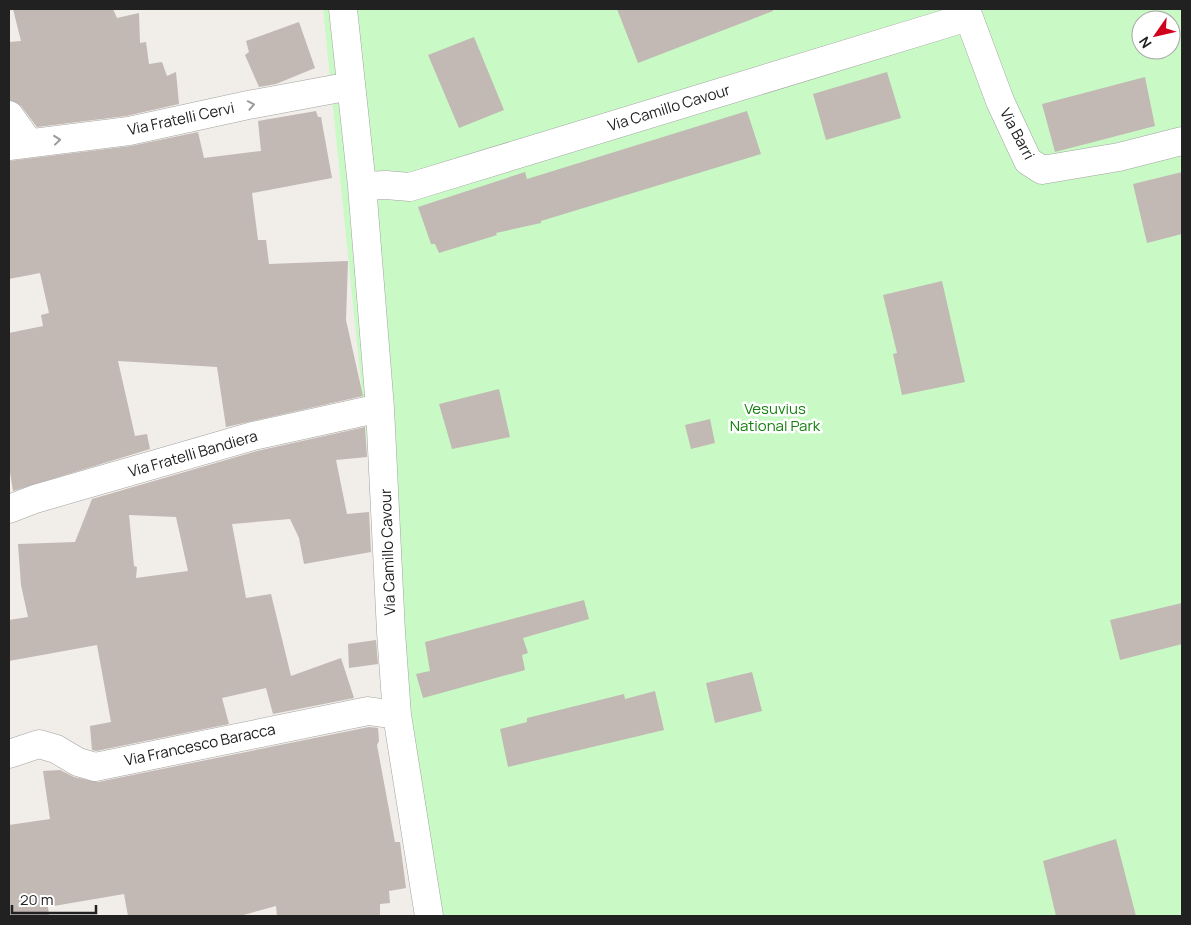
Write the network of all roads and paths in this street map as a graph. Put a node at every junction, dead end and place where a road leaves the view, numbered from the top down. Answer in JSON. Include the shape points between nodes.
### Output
{"nodes":[{"id":1,"x":344,"y":9,"type":"edge"},
{"id":2,"x":967,"y":12,"type":"edge"},
{"id":3,"x":351,"y":86,"type":"junction"},
{"id":4,"x":9,"y":116,"type":"edge"},
{"id":5,"x":1182,"y":141,"type":"edge"},
{"id":6,"x":19,"y":144,"type":"edge"},
{"id":7,"x":362,"y":186,"type":"junction"},
{"id":8,"x":380,"y":408,"type":"junction"},
{"id":9,"x":9,"y":509,"type":"edge"},
{"id":10,"x":397,"y":715,"type":"junction"},
{"id":11,"x":9,"y":754,"type":"edge"},
{"id":12,"x":429,"y":916,"type":"edge"}],
"edges":[{"from":1,"to":3,"type":"street","name":"Via Camillo Cavour"},
{"from":2,"to":5,"type":"street","name":"Via Barri","via":[[1000,101],[1028,161],[1042,170],[1119,157]]},
{"from":2,"to":7,"type":"street","name":"Via Camillo Cavour","via":[[958,20],[410,188]]},
{"from":6,"to":3,"type":"street","name":"Via Fratelli Cervi","one_way":true,"via":[[129,131]]},
{"from":3,"to":7,"type":"street","name":"Via Camillo Cavour"},
{"from":4,"to":6,"type":"street"},
{"from":7,"to":8,"type":"street","name":"Via Camillo Cavour"},
{"from":8,"to":9,"type":"street","name":"Via Fratelli Bandiera","via":[[254,436]]},
{"from":8,"to":10,"type":"street","name":"Via Camillo Cavour"},
{"from":10,"to":11,"type":"street","name":"Via Francesco Baracca","via":[[368,710],[95,767],[39,744]]},
{"from":10,"to":12,"type":"street","name":"Via Camillo Cavour"}]}
